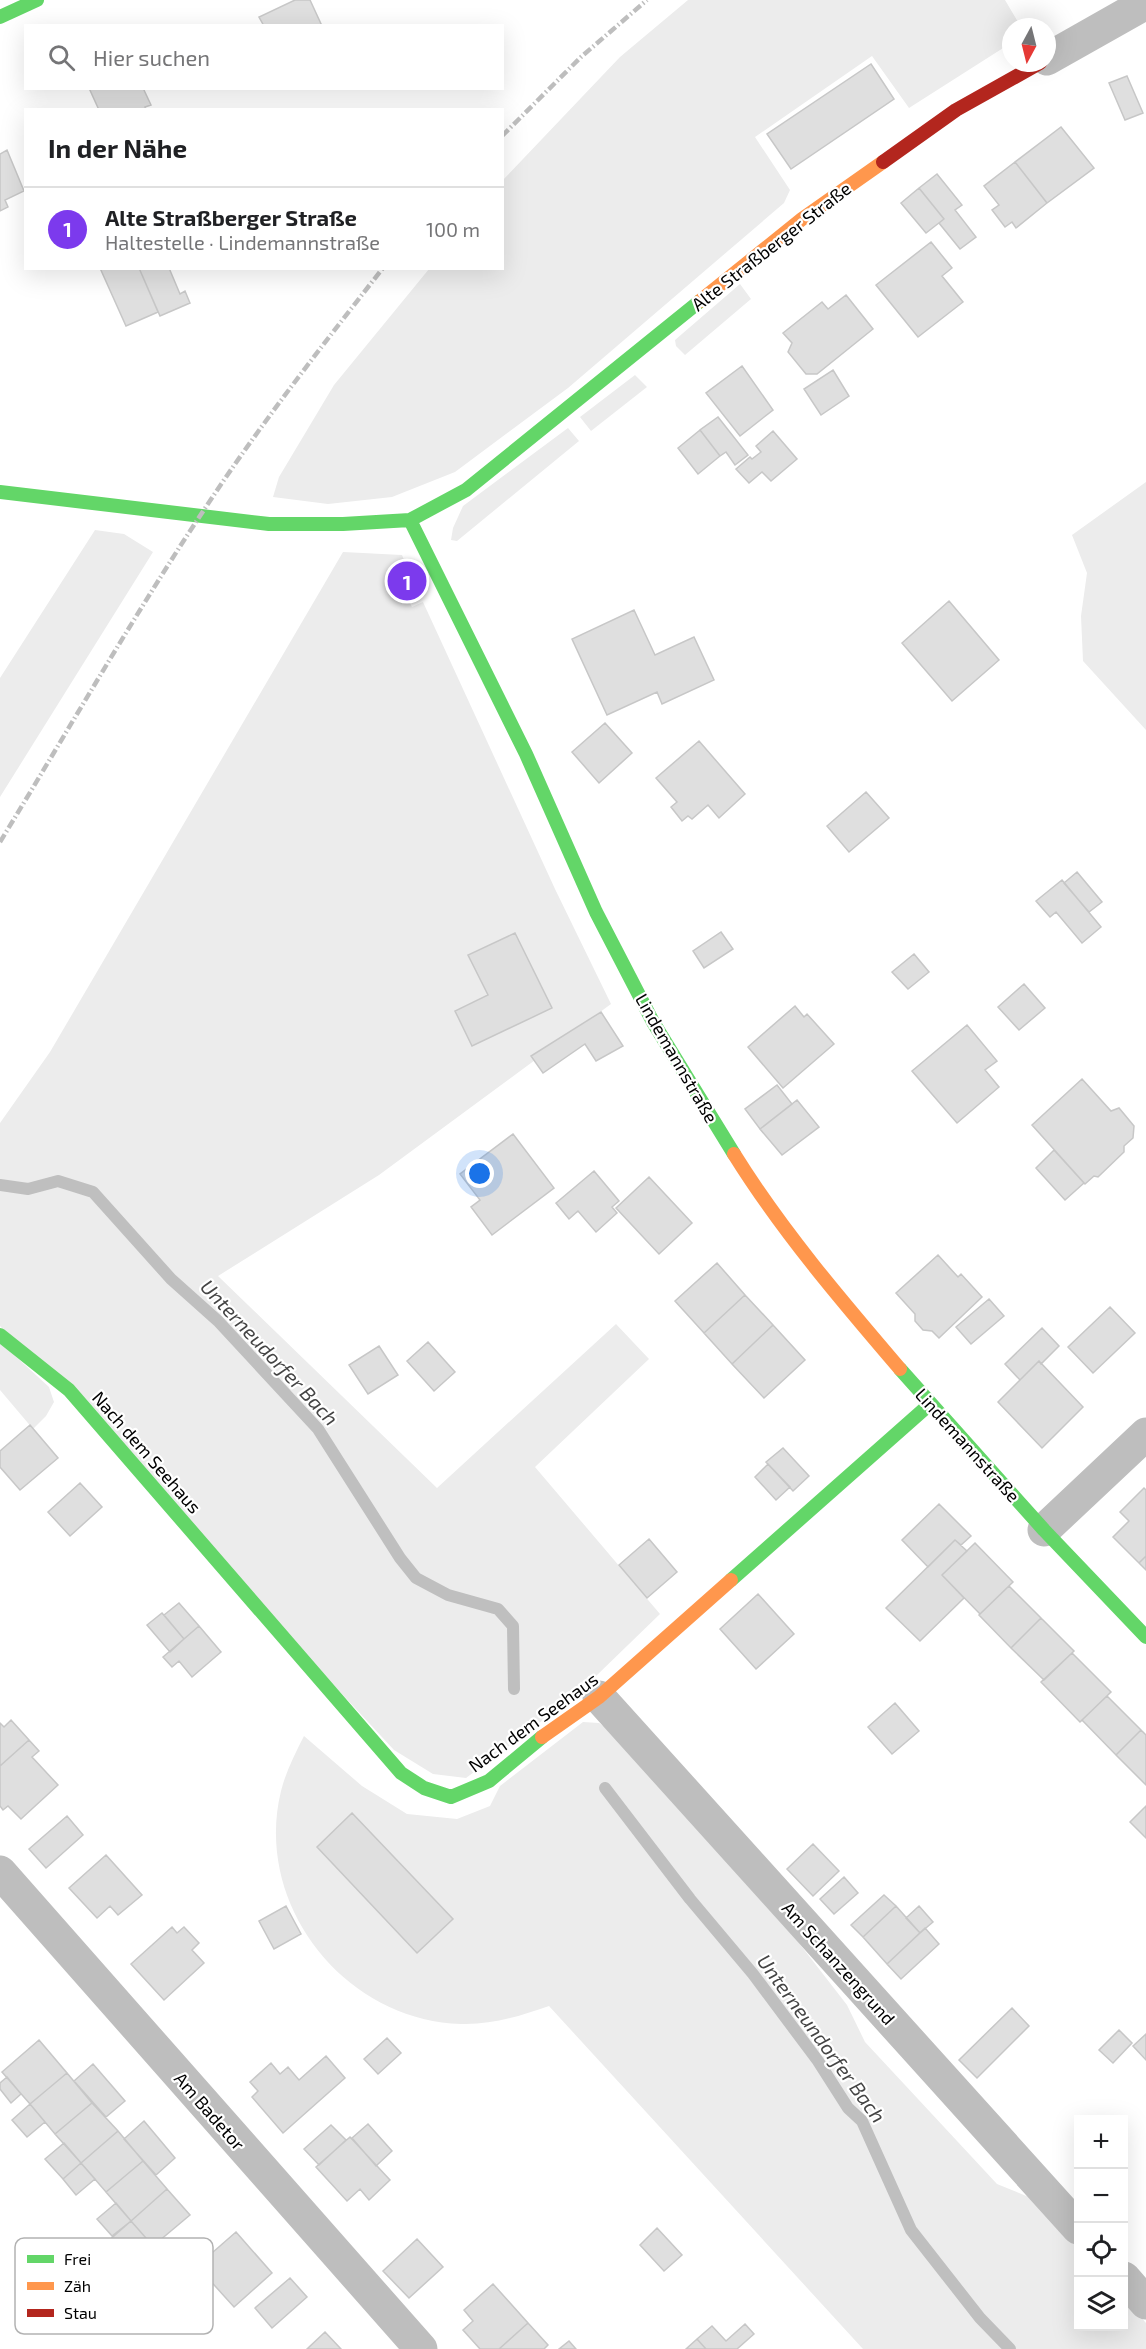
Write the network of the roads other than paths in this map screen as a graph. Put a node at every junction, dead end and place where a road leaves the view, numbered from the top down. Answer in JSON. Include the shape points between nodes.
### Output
{"nodes":[{"id":1,"x":37,"y":0,"type":"edge"},
{"id":2,"x":1146,"y":3,"type":"edge"},
{"id":3,"x":0,"y":17,"type":"edge"},
{"id":4,"x":1056,"y":54,"type":"edge"},
{"id":5,"x":1024,"y":72,"type":"edge"},
{"id":6,"x":0,"y":492,"type":"edge"},
{"id":7,"x":410,"y":520,"type":"junction"},
{"id":8,"x":0,"y":1335,"type":"edge"},
{"id":9,"x":930,"y":1404,"type":"junction"},
{"id":10,"x":1146,"y":1434,"type":"edge"},
{"id":11,"x":1044,"y":1530,"type":"junction"},
{"id":12,"x":1146,"y":1637,"type":"edge"},
{"id":13,"x":599,"y":1697,"type":"junction"},
{"id":14,"x":0,"y":1872,"type":"edge"},
{"id":15,"x":1074,"y":2224,"type":"edge"},
{"id":16,"x":1128,"y":2283,"type":"edge"},
{"id":17,"x":1146,"y":2303,"type":"edge"},
{"id":18,"x":421,"y":2349,"type":"edge"}],
"edges":[{"from":1,"to":3,"type":"street"},
{"from":2,"to":4,"type":"street"},
{"from":5,"to":7,"type":"street","name":"Alte Straßberger Straße","via":[[956,110],[802,219],[466,490]]},
{"from":6,"to":7,"type":"street","name":"Alte Straßberger Straße","via":[[269,524]]},
{"from":7,"to":9,"type":"street","name":"Lindemannstraße","via":[[526,754],[596,912],[653,1022],[761,1197],[823,1278]]},
{"from":8,"to":13,"type":"street","name":"Nach dem Seehaus","via":[[69,1390],[401,1773],[424,1788],[451,1797],[489,1781],[550,1730]]},
{"from":9,"to":11,"type":"street","name":"Lindemannstraße"},
{"from":9,"to":13,"type":"street","name":"Nach dem Seehaus"},
{"from":10,"to":11,"type":"street"},
{"from":11,"to":12,"type":"street","name":"Lindemannstraße"},
{"from":13,"to":15,"type":"street","name":"Am Schanzengrund"},
{"from":14,"to":18,"type":"street","name":"Am Badetor"},
{"from":16,"to":17,"type":"street"}]}
